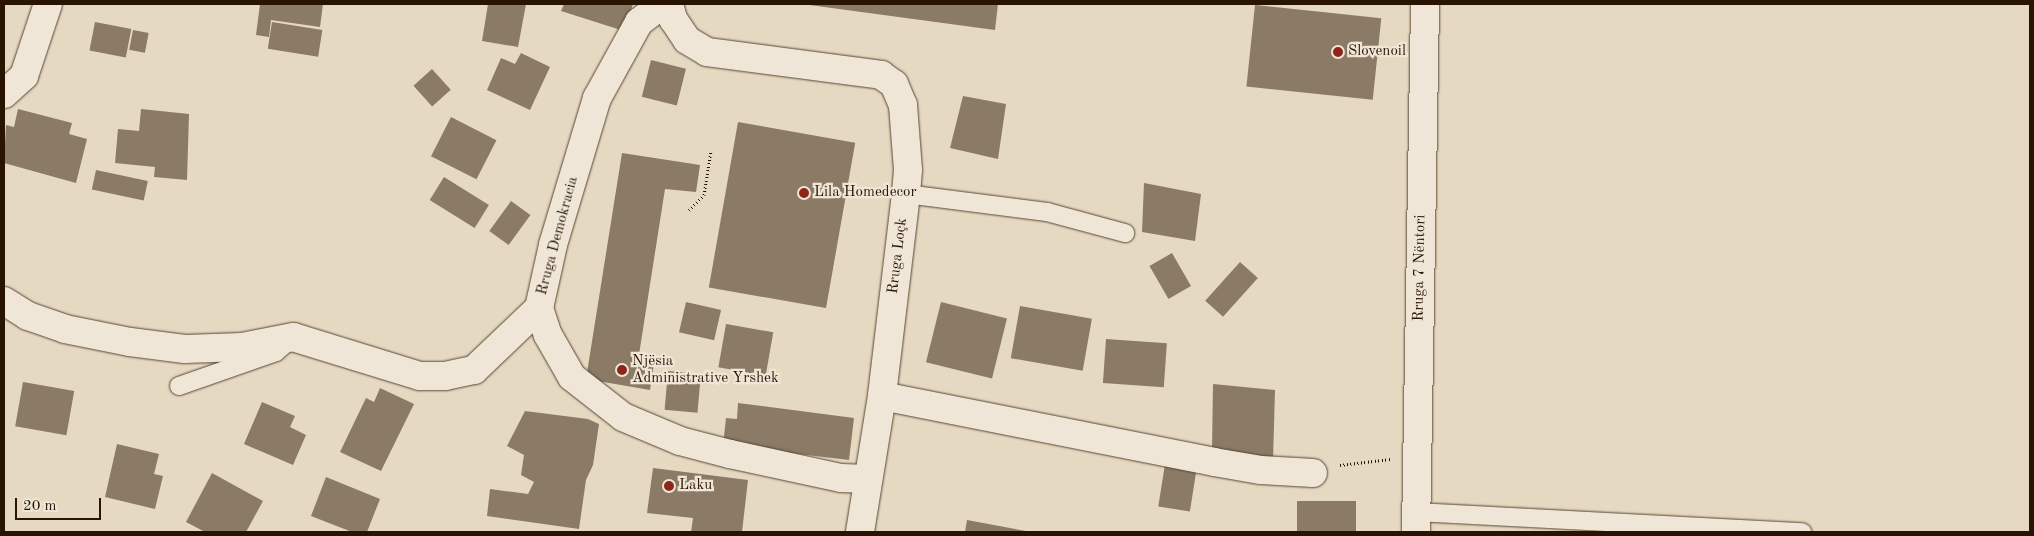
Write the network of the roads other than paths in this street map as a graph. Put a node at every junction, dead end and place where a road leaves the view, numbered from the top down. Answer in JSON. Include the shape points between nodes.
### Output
{"nodes":[{"id":1,"x":48,"y":4,"type":"edge"},
{"id":2,"x":663,"y":4,"type":"edge"},
{"id":3,"x":669,"y":4,"type":"edge"},
{"id":4,"x":1425,"y":4,"type":"edge"},
{"id":5,"x":4,"y":94,"type":"edge"},
{"id":6,"x":906,"y":194,"type":"junction"},
{"id":7,"x":1125,"y":233,"type":"dead end"},
{"id":8,"x":4,"y":301,"type":"edge"},
{"id":9,"x":539,"y":308,"type":"junction"},
{"id":10,"x":293,"y":336,"type":"junction"},
{"id":11,"x":179,"y":386,"type":"dead end"},
{"id":12,"x":882,"y":396,"type":"junction"},
{"id":13,"x":1313,"y":473,"type":"road end"},
{"id":14,"x":868,"y":479,"type":"junction"},
{"id":15,"x":1416,"y":522,"type":"edge"},
{"id":16,"x":860,"y":532,"type":"edge"},
{"id":17,"x":1802,"y":532,"type":"edge"}],
"edges":[{"from":1,"to":5,"type":"street","via":[[24,76]]},
{"from":2,"to":9,"type":"street","name":"Rruga Demokracia","via":[[638,22],[597,98],[553,245]]},
{"from":3,"to":6,"type":"street","name":"Rruga Loçk","via":[[673,19],[687,40],[707,52],[881,75],[894,84],[902,105],[906,133]]},
{"from":4,"to":15,"type":"street","name":"Rruga 7 Nëntori"},
{"from":6,"to":7,"type":"lane","via":[[1047,212]]},
{"from":6,"to":12,"type":"street","name":"Rruga Loçk"},
{"from":8,"to":10,"type":"street","via":[[28,316],[65,329],[185,349],[242,346]]},
{"from":9,"to":10,"type":"street","via":[[474,370],[445,376],[420,376]]},
{"from":9,"to":14,"type":"street","name":"Rruga Demokracia","via":[[548,336],[572,377],[623,417],[680,441],[730,454],[841,478]]},
{"from":10,"to":11,"type":"lane","via":[[276,352]]},
{"from":12,"to":13,"type":"street","via":[[1214,462],[1261,470]]},
{"from":12,"to":14,"type":"street","name":"Rruga Loçk"},
{"from":14,"to":16,"type":"street","name":"Rruga Loçk"},
{"from":15,"to":17,"type":"lane"}]}
